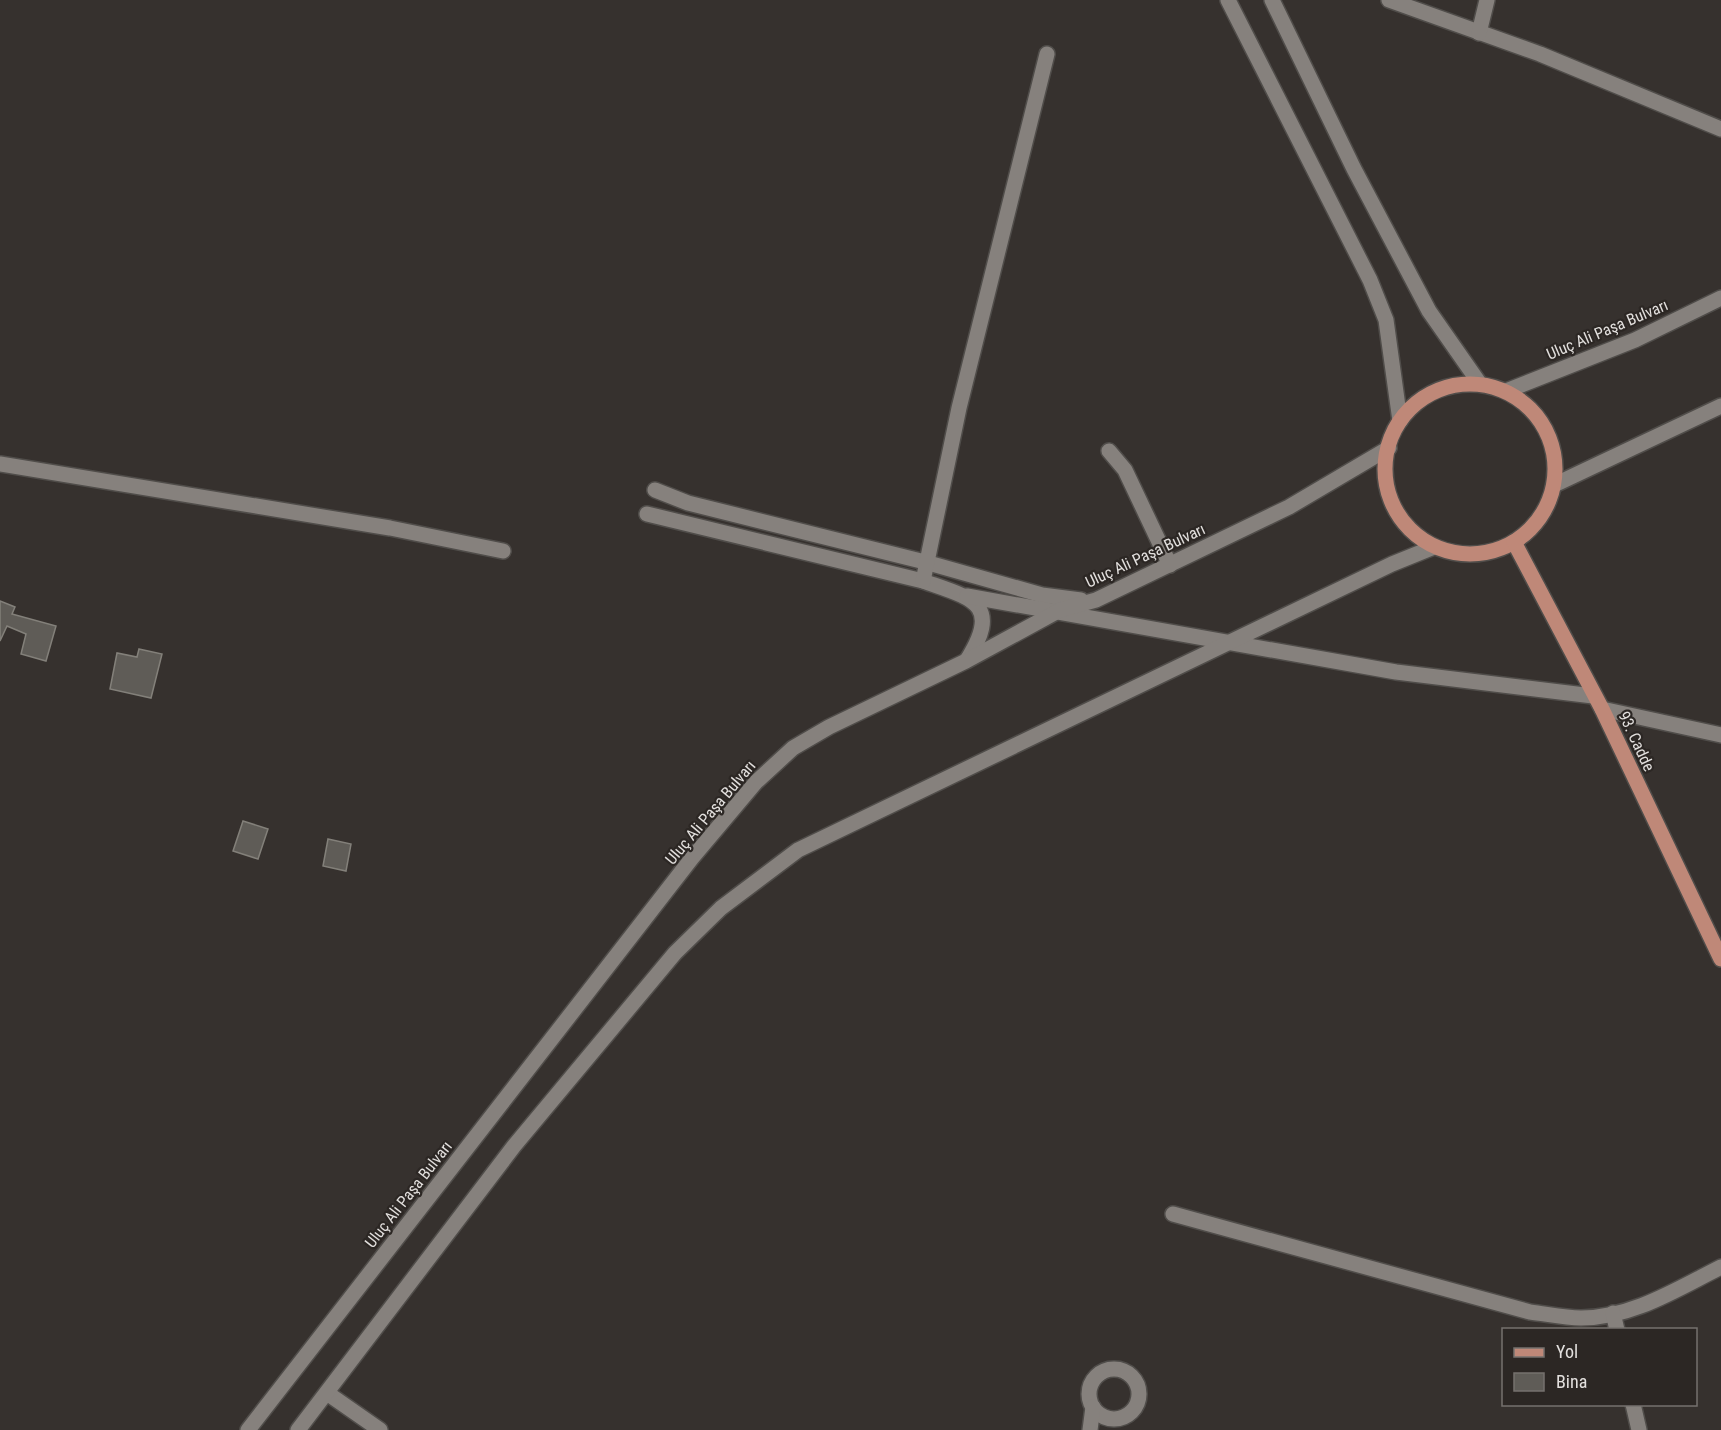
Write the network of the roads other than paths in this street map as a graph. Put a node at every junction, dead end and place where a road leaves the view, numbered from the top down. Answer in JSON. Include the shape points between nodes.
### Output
{"nodes":[{"id":1,"x":1228,"y":0,"type":"edge"},
{"id":2,"x":1272,"y":0,"type":"edge"},
{"id":3,"x":1389,"y":0,"type":"edge"},
{"id":4,"x":1487,"y":0,"type":"edge"},
{"id":5,"x":1479,"y":33,"type":"junction"},
{"id":6,"x":1047,"y":54,"type":"dead end"},
{"id":7,"x":1721,"y":129,"type":"edge"},
{"id":8,"x":1721,"y":298,"type":"edge"},
{"id":9,"x":1480,"y":384,"type":"junction"},
{"id":10,"x":1506,"y":392,"type":"junction"},
{"id":11,"x":1721,"y":406,"type":"edge"},
{"id":12,"x":1400,"y":421,"type":"junction"},
{"id":13,"x":1389,"y":448,"type":"junction"},
{"id":14,"x":1109,"y":451,"type":"dead end"},
{"id":15,"x":0,"y":464,"type":"edge"},
{"id":16,"x":1554,"y":486,"type":"junction"},
{"id":17,"x":655,"y":490,"type":"dead end"},
{"id":18,"x":646,"y":514,"type":"dead end"},
{"id":19,"x":1514,"y":542,"type":"junction"},
{"id":20,"x":1434,"y":547,"type":"junction"},
{"id":21,"x":503,"y":551,"type":"dead end"},
{"id":22,"x":926,"y":562,"type":"junction"},
{"id":23,"x":1170,"y":565,"type":"junction"},
{"id":24,"x":923,"y":581,"type":"junction"},
{"id":25,"x":967,"y":596,"type":"junction"},
{"id":26,"x":1096,"y":600,"type":"junction"},
{"id":27,"x":1060,"y":610,"type":"junction"},
{"id":28,"x":1230,"y":642,"type":"junction"},
{"id":29,"x":966,"y":661,"type":"junction"},
{"id":30,"x":1598,"y":703,"type":"junction"},
{"id":31,"x":1721,"y":735,"type":"edge"},
{"id":32,"x":1721,"y":959,"type":"edge"},
{"id":33,"x":1173,"y":1214,"type":"dead end"},
{"id":34,"x":1721,"y":1267,"type":"edge"},
{"id":35,"x":1613,"y":1313,"type":"junction"},
{"id":36,"x":1617,"y":1328,"type":"edge"},
{"id":37,"x":327,"y":1393,"type":"junction"},
{"id":38,"x":1633,"y":1406,"type":"edge"},
{"id":39,"x":1093,"y":1407,"type":"junction"},
{"id":40,"x":1121,"y":1423,"type":"edge"},
{"id":41,"x":248,"y":1430,"type":"edge"},
{"id":42,"x":298,"y":1430,"type":"edge"},
{"id":43,"x":380,"y":1430,"type":"edge"},
{"id":44,"x":1090,"y":1430,"type":"edge"},
{"id":45,"x":1639,"y":1430,"type":"edge"}],
"edges":[{"from":1,"to":12,"type":"street","via":[[1370,280],[1386,320]]},
{"from":2,"to":9,"type":"street","via":[[1428,311]]},
{"from":3,"to":5,"type":"street"},
{"from":4,"to":5,"type":"street"},
{"from":5,"to":7,"type":"street"},
{"from":6,"to":22,"type":"street","via":[[965,385]]},
{"from":8,"to":10,"type":"street","name":"Uluç Ali Paşa Bulvarı","via":[[1635,340]]},
{"from":9,"to":10,"type":"main road"},
{"from":9,"to":12,"type":"main road","via":[[1454,386],[1429,395]]},
{"from":10,"to":16,"type":"main road","via":[[1528,407],[1546,430],[1555,457]]},
{"from":11,"to":16,"type":"street"},
{"from":12,"to":13,"type":"main road"},
{"from":13,"to":20,"type":"main road","via":[[1385,472],[1390,498],[1412,532]]},
{"from":13,"to":23,"type":"street","name":"Uluç Ali Paşa Bulvarı","via":[[1289,507]]},
{"from":14,"to":23,"type":"street","via":[[1125,470]]},
{"from":15,"to":21,"type":"street","via":[[390,528]]},
{"from":16,"to":19,"type":"main road","via":[[1536,524]]},
{"from":17,"to":22,"type":"street","via":[[688,503]]},
{"from":18,"to":24,"type":"street"},
{"from":19,"to":20,"type":"main road","via":[[1475,555]]},
{"from":19,"to":30,"type":"main road","name":"93. Cadde"},
{"from":20,"to":28,"type":"street"},
{"from":22,"to":24,"type":"street"},
{"from":22,"to":26,"type":"street","via":[[1042,595]]},
{"from":23,"to":26,"type":"street","name":"Uluç Ali Paşa Bulvarı"},
{"from":24,"to":25,"type":"street"},
{"from":25,"to":27,"type":"street"},
{"from":25,"to":29,"type":"street","via":[[978,605],[982,632]]},
{"from":26,"to":27,"type":"street","name":"Uluç Ali Paşa Bulvarı"},
{"from":27,"to":28,"type":"street"},
{"from":27,"to":29,"type":"street","name":"Uluç Ali Paşa Bulvarı"},
{"from":28,"to":30,"type":"street"},
{"from":28,"to":37,"type":"street","via":[[798,850],[721,908],[675,953],[514,1146]]},
{"from":29,"to":41,"type":"street","name":"Uluç Ali Paşa Bulvarı","via":[[829,727],[793,748],[756,782],[692,858]]},
{"from":30,"to":31,"type":"street"},
{"from":30,"to":32,"type":"main road","name":"93. Cadde"},
{"from":33,"to":35,"type":"street","via":[[1530,1312],[1582,1318]]},
{"from":34,"to":35,"type":"street","via":[[1655,1300]]},
{"from":35,"to":36,"type":"street"},
{"from":37,"to":42,"type":"street"},
{"from":37,"to":43,"type":"street"},
{"from":38,"to":45,"type":"street"},
{"from":39,"to":40,"type":"street","via":[[1104,1417]]},
{"from":39,"to":40,"type":"street","via":[[1089,1392],[1094,1378],[1108,1369],[1125,1370],[1137,1382],[1139,1398],[1137,1406]]},
{"from":39,"to":44,"type":"street"}]}
